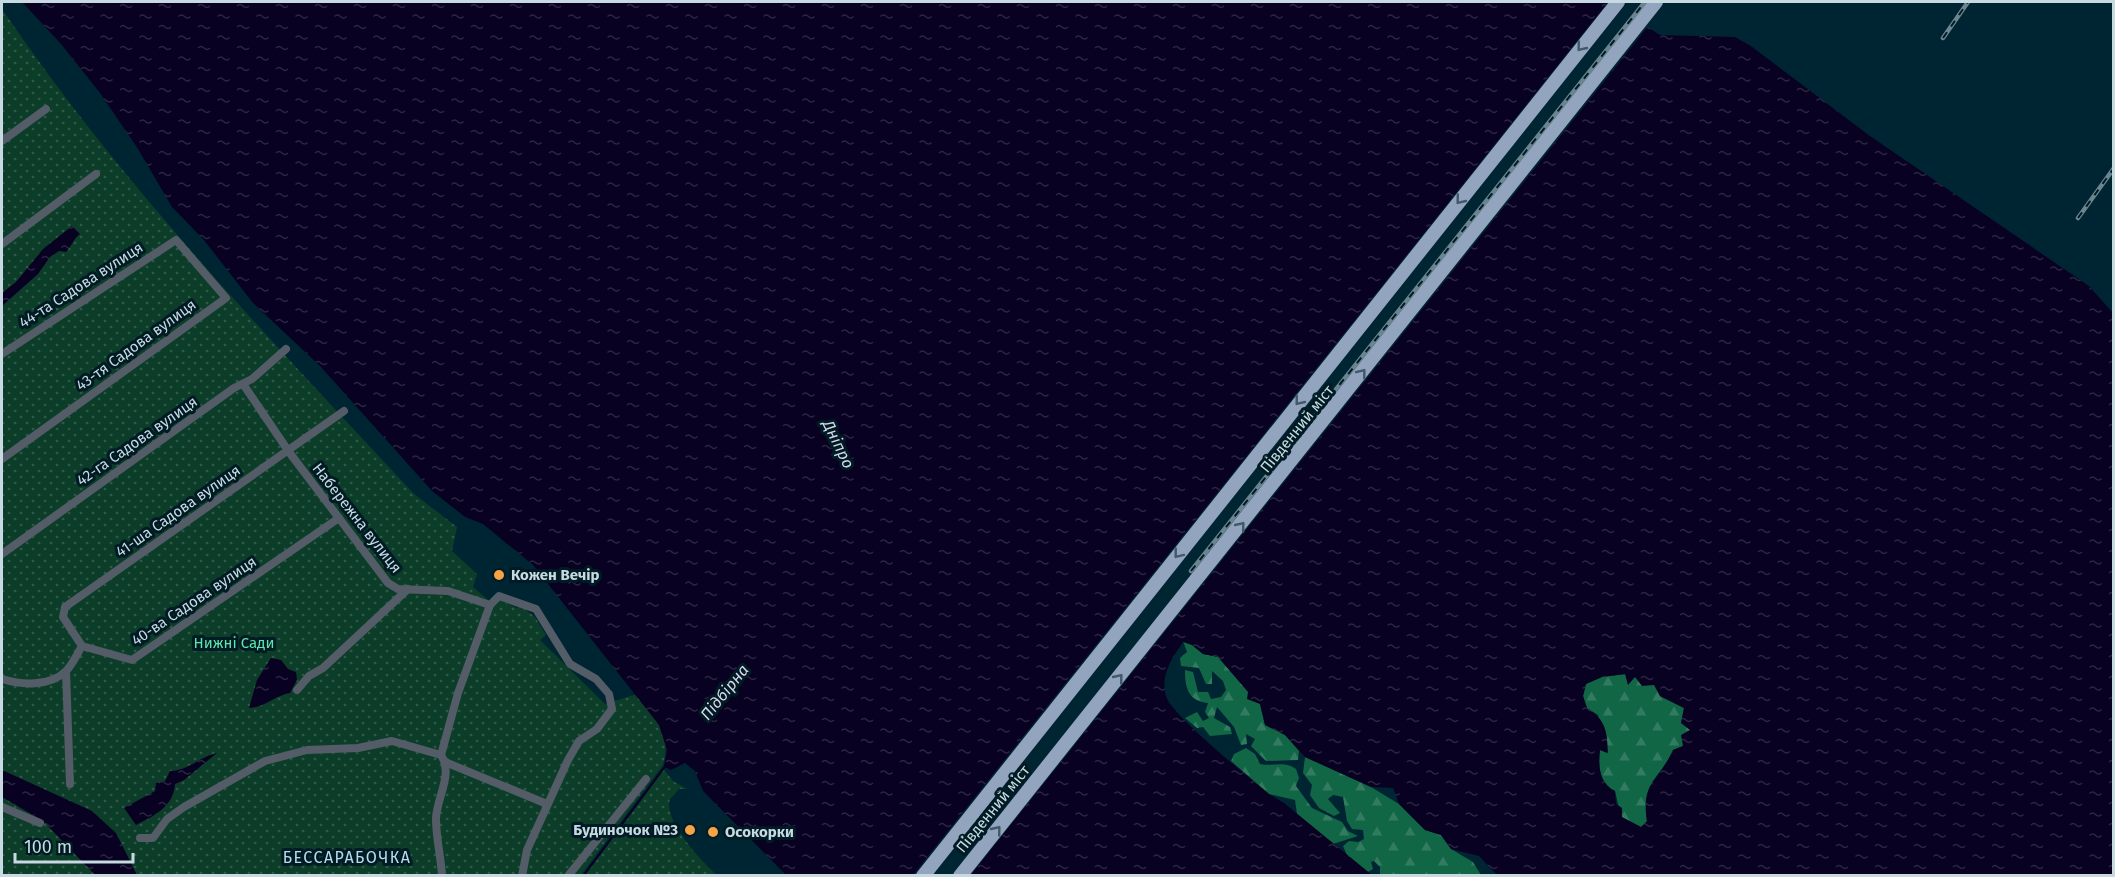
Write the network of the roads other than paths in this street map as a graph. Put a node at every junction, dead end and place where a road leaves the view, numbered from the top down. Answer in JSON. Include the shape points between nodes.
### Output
{"nodes":[{"id":1,"x":1618,"y":2,"type":"edge"},
{"id":2,"x":1656,"y":2,"type":"edge"},
{"id":3,"x":46,"y":109,"type":"dead end"},
{"id":4,"x":2,"y":141,"type":"edge"},
{"id":5,"x":96,"y":174,"type":"dead end"},
{"id":6,"x":176,"y":240,"type":"joint"},
{"id":7,"x":2,"y":244,"type":"edge"},
{"id":8,"x":286,"y":349,"type":"dead end"},
{"id":9,"x":2,"y":354,"type":"edge"},
{"id":10,"x":243,"y":384,"type":"junction"},
{"id":11,"x":344,"y":411,"type":"dead end"},
{"id":12,"x":289,"y":452,"type":"junction"},
{"id":13,"x":2,"y":459,"type":"edge"},
{"id":14,"x":339,"y":518,"type":"junction"},
{"id":15,"x":2,"y":554,"type":"edge"},
{"id":16,"x":408,"y":589,"type":"junction"},
{"id":17,"x":490,"y":604,"type":"junction"},
{"id":18,"x":82,"y":646,"type":"junction"},
{"id":19,"x":66,"y":672,"type":"junction"},
{"id":20,"x":2,"y":679,"type":"edge"},
{"id":21,"x":297,"y":690,"type":"dead end"},
{"id":22,"x":443,"y":758,"type":"junction"},
{"id":23,"x":646,"y":779,"type":"dead end"},
{"id":24,"x":70,"y":784,"type":"dead end"},
{"id":25,"x":547,"y":804,"type":"junction"},
{"id":26,"x":2,"y":807,"type":"edge"},
{"id":27,"x":40,"y":823,"type":"dead end"},
{"id":28,"x":140,"y":838,"type":"dead end"},
{"id":29,"x":442,"y":876,"type":"edge"},
{"id":30,"x":522,"y":876,"type":"edge"},
{"id":31,"x":568,"y":876,"type":"edge"},
{"id":32,"x":923,"y":876,"type":"edge"},
{"id":33,"x":960,"y":876,"type":"edge"}],
"edges":[{"from":1,"to":32,"type":"highway","name":"Південний міст","one_way":true},
{"from":33,"to":2,"type":"highway","name":"Південний міст","one_way":true},
{"from":3,"to":4,"type":"street"},
{"from":5,"to":7,"type":"street"},
{"from":6,"to":9,"type":"street","name":"44-та Садова вулиця"},
{"from":6,"to":13,"type":"street","name":"43-тя Садова вулиця","via":[[226,298]]},
{"from":8,"to":10,"type":"street","name":"42-га Садова вулиця"},
{"from":10,"to":12,"type":"street","name":"Набережна вулиця"},
{"from":10,"to":15,"type":"street","name":"42-га Садова вулиця"},
{"from":11,"to":12,"type":"street","name":"41-ша Садова вулиця"},
{"from":12,"to":14,"type":"street","name":"Набережна вулиця"},
{"from":12,"to":18,"type":"street","name":"41-ша Садова вулиця","via":[[65,607],[63,617]]},
{"from":14,"to":16,"type":"street","name":"Набережна вулиця","via":[[388,583]]},
{"from":14,"to":18,"type":"street","name":"40-ва Садова вулиця","via":[[132,660]]},
{"from":16,"to":17,"type":"street","name":"Набережна вулиця","via":[[448,591]]},
{"from":16,"to":21,"type":"street"},
{"from":17,"to":22,"type":"street","via":[[458,693]]},
{"from":17,"to":25,"type":"street","via":[[499,596],[536,609],[570,664],[596,679],[609,694],[612,710],[597,729],[579,741]]},
{"from":18,"to":19,"type":"street"},
{"from":19,"to":20,"type":"street","via":[[28,685]]},
{"from":19,"to":24,"type":"street"},
{"from":22,"to":25,"type":"street"},
{"from":22,"to":28,"type":"street","via":[[392,741],[358,748],[307,750],[265,761],[184,807],[167,819],[153,838]]},
{"from":22,"to":29,"type":"street","via":[[443,793],[436,818]]},
{"from":23,"to":31,"type":"street"},
{"from":25,"to":30,"type":"street","via":[[527,850]]},
{"from":26,"to":27,"type":"street"}]}
